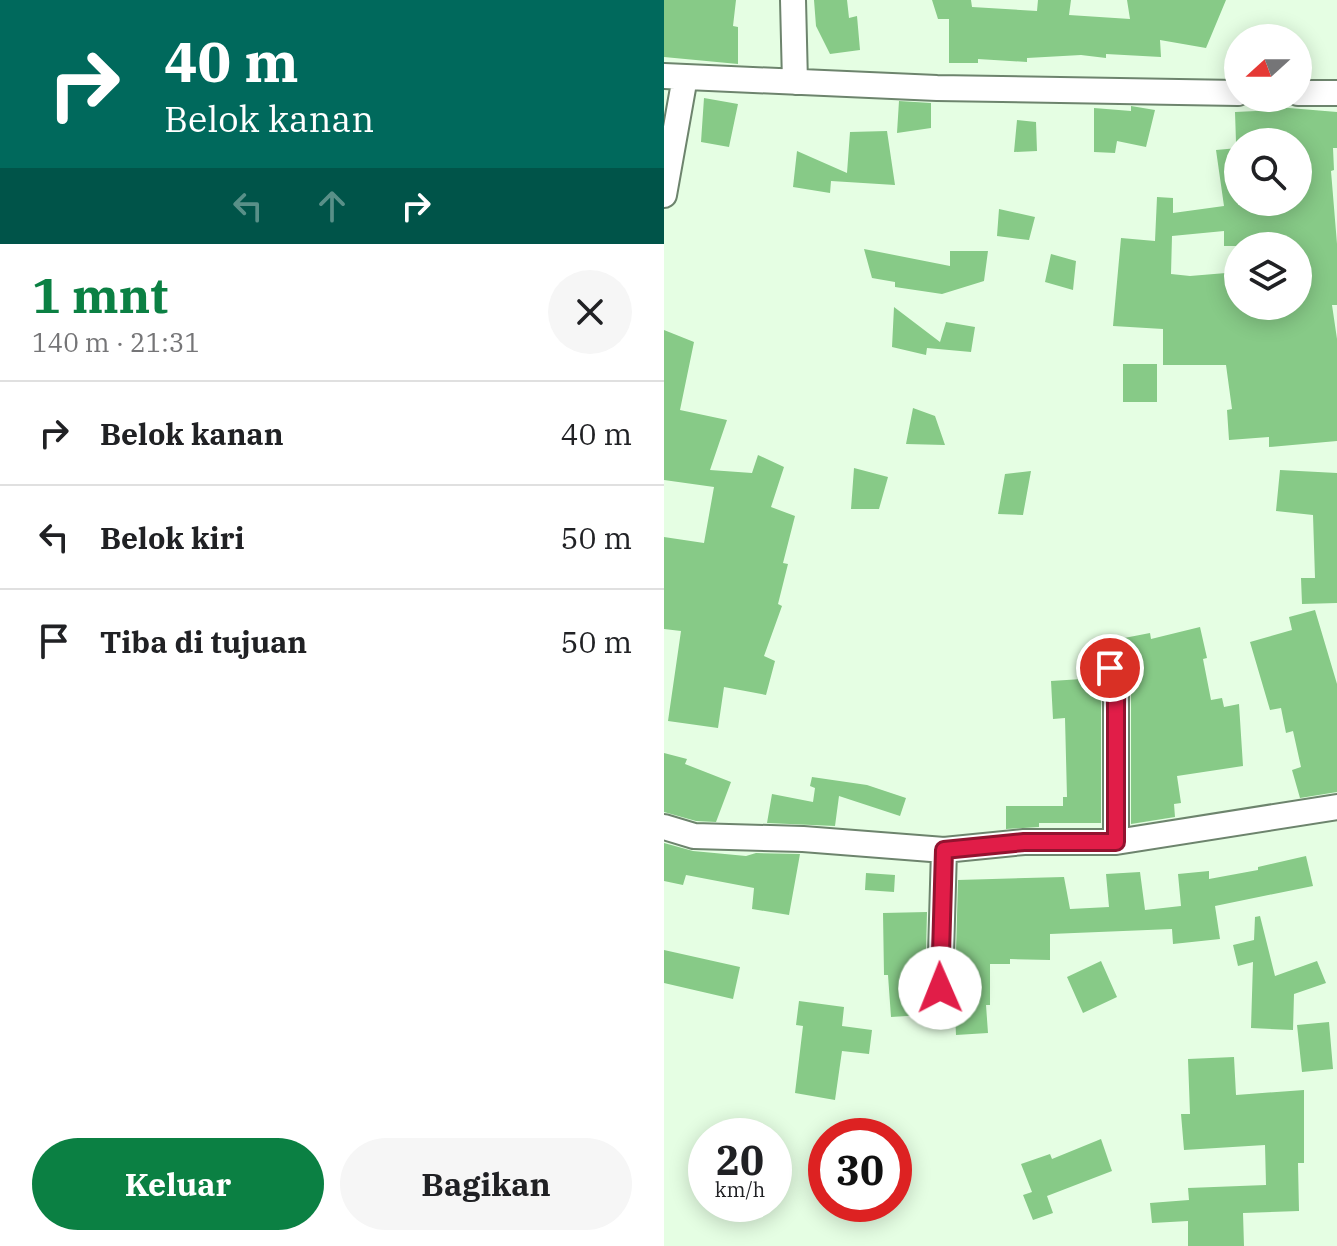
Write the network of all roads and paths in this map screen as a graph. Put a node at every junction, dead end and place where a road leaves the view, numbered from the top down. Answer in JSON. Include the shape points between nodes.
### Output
{"nodes":[{"id":1,"x":793,"y":0,"type":"edge"},
{"id":2,"x":674,"y":77,"type":"edge"},
{"id":3,"x":795,"y":82,"type":"junction"},
{"id":4,"x":1224,"y":93,"type":"edge"},
{"id":5,"x":1312,"y":93,"type":"edge"},
{"id":6,"x":1337,"y":93,"type":"edge"},
{"id":7,"x":664,"y":195,"type":"edge"},
{"id":8,"x":1091,"y":668,"type":"dead end"},
{"id":9,"x":1337,"y":807,"type":"edge"},
{"id":10,"x":664,"y":827,"type":"edge"},
{"id":11,"x":1116,"y":842,"type":"junction"},
{"id":12,"x":944,"y":850,"type":"junction"},
{"id":13,"x":940,"y":988,"type":"dead end"}],
"edges":[{"from":1,"to":3,"type":"street"},
{"from":2,"to":3,"type":"street"},
{"from":2,"to":7,"type":"street"},
{"from":3,"to":4,"type":"street"},
{"from":5,"to":6,"type":"street"},
{"from":8,"to":11,"type":"street","via":[[1110,668],[1116,679]]},
{"from":9,"to":11,"type":"street"},
{"from":10,"to":12,"type":"street","via":[[694,836]]},
{"from":11,"to":12,"type":"street","via":[[1024,842]]},
{"from":12,"to":13,"type":"street"}]}
